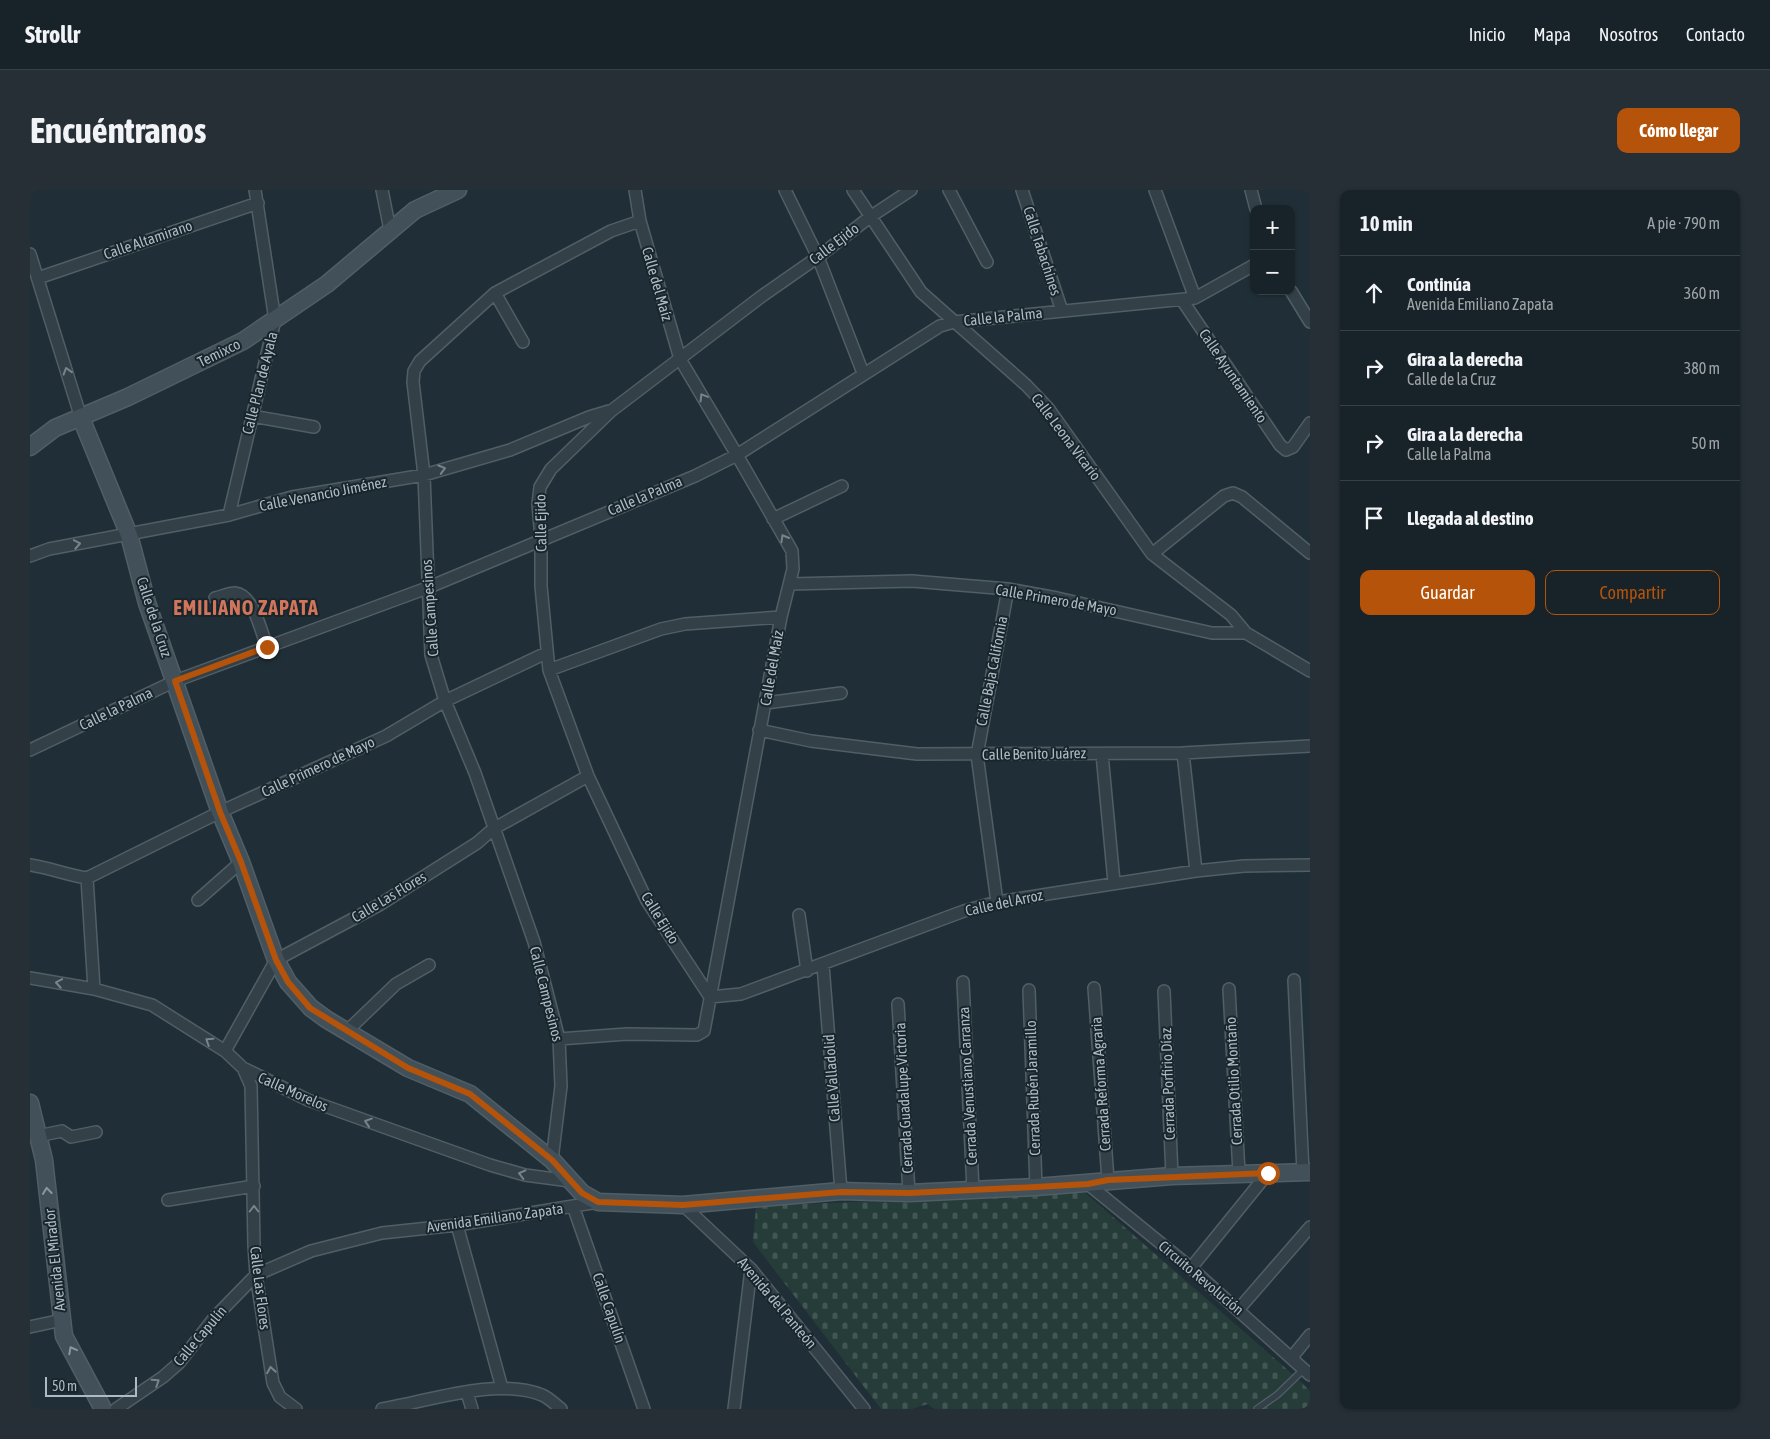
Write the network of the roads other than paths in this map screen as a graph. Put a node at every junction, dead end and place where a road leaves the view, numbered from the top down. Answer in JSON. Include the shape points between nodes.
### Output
{"nodes":[{"id":1,"x":255,"y":190,"type":"edge"},
{"id":2,"x":382,"y":190,"type":"edge"},
{"id":3,"x":458,"y":190,"type":"edge"},
{"id":4,"x":635,"y":190,"type":"edge"},
{"id":5,"x":785,"y":190,"type":"edge"},
{"id":6,"x":853,"y":190,"type":"edge"},
{"id":7,"x":911,"y":190,"type":"edge"},
{"id":8,"x":949,"y":190,"type":"edge"},
{"id":9,"x":1022,"y":190,"type":"edge"},
{"id":10,"x":1155,"y":190,"type":"edge"},
{"id":11,"x":1251,"y":190,"type":"edge"},
{"id":12,"x":258,"y":203,"type":"junction"},
{"id":13,"x":1255,"y":205,"type":"edge"},
{"id":14,"x":870,"y":217,"type":"junction"},
{"id":15,"x":640,"y":222,"type":"junction"},
{"id":16,"x":390,"y":230,"type":"junction"},
{"id":17,"x":30,"y":254,"type":"edge"},
{"id":18,"x":818,"y":257,"type":"junction"},
{"id":19,"x":987,"y":262,"type":"dead end"},
{"id":20,"x":1250,"y":267,"type":"edge"},
{"id":21,"x":38,"y":278,"type":"junction"},
{"id":22,"x":496,"y":293,"type":"junction"},
{"id":23,"x":1293,"y":295,"type":"edge"},
{"id":24,"x":1195,"y":298,"type":"junction"},
{"id":25,"x":1182,"y":300,"type":"junction"},
{"id":26,"x":1062,"y":311,"type":"junction"},
{"id":27,"x":275,"y":320,"type":"junction"},
{"id":28,"x":954,"y":322,"type":"junction"},
{"id":29,"x":1310,"y":322,"type":"edge"},
{"id":30,"x":523,"y":342,"type":"dead end"},
{"id":31,"x":680,"y":359,"type":"junction"},
{"id":32,"x":863,"y":373,"type":"junction"},
{"id":33,"x":611,"y":411,"type":"junction"},
{"id":34,"x":252,"y":416,"type":"junction"},
{"id":35,"x":81,"y":418,"type":"junction"},
{"id":36,"x":1310,"y":423,"type":"edge"},
{"id":37,"x":314,"y":427,"type":"dead end"},
{"id":38,"x":30,"y":447,"type":"edge"},
{"id":39,"x":738,"y":455,"type":"junction"},
{"id":40,"x":424,"y":475,"type":"junction"},
{"id":41,"x":842,"y":486,"type":"dead end"},
{"id":42,"x":230,"y":515,"type":"junction"},
{"id":43,"x":773,"y":519,"type":"junction"},
{"id":44,"x":129,"y":535,"type":"junction"},
{"id":45,"x":541,"y":539,"type":"junction"},
{"id":46,"x":1310,"y":552,"type":"edge"},
{"id":47,"x":1152,"y":554,"type":"junction"},
{"id":48,"x":30,"y":556,"type":"edge"},
{"id":49,"x":790,"y":584,"type":"junction"},
{"id":50,"x":427,"y":588,"type":"junction"},
{"id":51,"x":1008,"y":589,"type":"junction"},
{"id":52,"x":215,"y":598,"type":"dead end"},
{"id":53,"x":781,"y":617,"type":"junction"},
{"id":54,"x":1246,"y":633,"type":"junction"},
{"id":55,"x":267,"y":647,"type":"junction"},
{"id":56,"x":546,"y":653,"type":"junction"},
{"id":57,"x":549,"y":670,"type":"junction"},
{"id":58,"x":1310,"y":671,"type":"edge"},
{"id":59,"x":175,"y":681,"type":"junction"},
{"id":60,"x":841,"y":693,"type":"dead end"},
{"id":61,"x":445,"y":700,"type":"junction"},
{"id":62,"x":766,"y":703,"type":"junction"},
{"id":63,"x":759,"y":730,"type":"junction"},
{"id":64,"x":1310,"y":746,"type":"edge"},
{"id":65,"x":30,"y":750,"type":"edge"},
{"id":66,"x":1183,"y":753,"type":"junction"},
{"id":67,"x":1102,"y":754,"type":"junction"},
{"id":68,"x":977,"y":755,"type":"junction"},
{"id":69,"x":588,"y":776,"type":"junction"},
{"id":70,"x":220,"y":812,"type":"junction"},
{"id":71,"x":493,"y":829,"type":"junction"},
{"id":72,"x":241,"y":862,"type":"junction"},
{"id":73,"x":1310,"y":865,"type":"edge"},
{"id":74,"x":30,"y":866,"type":"edge"},
{"id":75,"x":1196,"y":871,"type":"junction"},
{"id":76,"x":87,"y":878,"type":"junction"},
{"id":77,"x":1114,"y":882,"type":"junction"},
{"id":78,"x":198,"y":900,"type":"dead end"},
{"id":79,"x":997,"y":902,"type":"junction"},
{"id":80,"x":798,"y":915,"type":"dead end"},
{"id":81,"x":276,"y":960,"type":"junction"},
{"id":82,"x":429,"y":965,"type":"dead end"},
{"id":83,"x":823,"y":965,"type":"junction"},
{"id":84,"x":807,"y":971,"type":"junction"},
{"id":85,"x":30,"y":978,"type":"edge"},
{"id":86,"x":1294,"y":980,"type":"dead end"},
{"id":87,"x":962,"y":982,"type":"dead end"},
{"id":88,"x":1094,"y":988,"type":"dead end"},
{"id":89,"x":94,"y":989,"type":"junction"},
{"id":90,"x":1229,"y":989,"type":"dead end"},
{"id":91,"x":1029,"y":990,"type":"dead end"},
{"id":92,"x":1164,"y":991,"type":"dead end"},
{"id":93,"x":710,"y":997,"type":"junction"},
{"id":94,"x":898,"y":1004,"type":"dead end"},
{"id":95,"x":347,"y":1031,"type":"junction"},
{"id":96,"x":559,"y":1039,"type":"junction"},
{"id":97,"x":225,"y":1051,"type":"junction"},
{"id":98,"x":243,"y":1068,"type":"junction"},
{"id":99,"x":30,"y":1102,"type":"edge"},
{"id":100,"x":96,"y":1132,"type":"dead end"},
{"id":101,"x":38,"y":1136,"type":"junction"},
{"id":102,"x":36,"y":1153,"type":"edge"},
{"id":103,"x":552,"y":1160,"type":"junction"},
{"id":104,"x":1307,"y":1172,"type":"edge"},
{"id":105,"x":1240,"y":1173,"type":"junction"},
{"id":106,"x":1268,"y":1173,"type":"junction"},
{"id":107,"x":1172,"y":1176,"type":"junction"},
{"id":108,"x":1108,"y":1180,"type":"junction"},
{"id":109,"x":570,"y":1181,"type":"junction"},
{"id":110,"x":1088,"y":1184,"type":"junction"},
{"id":111,"x":254,"y":1186,"type":"junction"},
{"id":112,"x":1036,"y":1187,"type":"junction"},
{"id":113,"x":973,"y":1190,"type":"junction"},
{"id":114,"x":841,"y":1192,"type":"junction"},
{"id":115,"x":909,"y":1193,"type":"junction"},
{"id":116,"x":168,"y":1200,"type":"dead end"},
{"id":117,"x":598,"y":1202,"type":"junction"},
{"id":118,"x":683,"y":1205,"type":"junction"},
{"id":119,"x":573,"y":1206,"type":"junction"},
{"id":120,"x":457,"y":1225,"type":"junction"},
{"id":121,"x":1310,"y":1227,"type":"edge"},
{"id":122,"x":1191,"y":1268,"type":"junction"},
{"id":123,"x":751,"y":1269,"type":"junction"},
{"id":124,"x":256,"y":1275,"type":"junction"},
{"id":125,"x":1238,"y":1310,"type":"junction"},
{"id":126,"x":62,"y":1320,"type":"junction"},
{"id":127,"x":30,"y":1326,"type":"edge"},
{"id":128,"x":1310,"y":1335,"type":"edge"},
{"id":129,"x":1292,"y":1356,"type":"junction"},
{"id":130,"x":1307,"y":1372,"type":"edge"},
{"id":131,"x":502,"y":1388,"type":"junction"},
{"id":132,"x":467,"y":1393,"type":"junction"},
{"id":133,"x":103,"y":1409,"type":"edge"},
{"id":134,"x":116,"y":1409,"type":"edge"},
{"id":135,"x":296,"y":1409,"type":"edge"},
{"id":136,"x":382,"y":1409,"type":"edge"},
{"id":137,"x":472,"y":1409,"type":"edge"},
{"id":138,"x":561,"y":1409,"type":"edge"},
{"id":139,"x":644,"y":1409,"type":"edge"},
{"id":140,"x":734,"y":1409,"type":"edge"},
{"id":141,"x":864,"y":1409,"type":"edge"},
{"id":142,"x":1257,"y":1409,"type":"edge"}],
"edges":[{"from":1,"to":12,"type":"street","name":"Calle Plan de Ayala"},
{"from":2,"to":16,"type":"street"},
{"from":3,"to":16,"type":"main road","name":"Temixco","via":[[415,210]]},
{"from":4,"to":15,"type":"street","name":"Calle del Maíz"},
{"from":5,"to":18,"type":"street"},
{"from":6,"to":14,"type":"street","name":"Calle Leona Vicario"},
{"from":7,"to":14,"type":"street","name":"Calle Ejido"},
{"from":8,"to":19,"type":"street"},
{"from":9,"to":26,"type":"street","name":"Calle Tabachines"},
{"from":10,"to":24,"type":"street"},
{"from":11,"to":13,"type":"street"},
{"from":12,"to":21,"type":"street","name":"Calle Altamirano"},
{"from":12,"to":27,"type":"street","name":"Calle Plan de Ayala"},
{"from":14,"to":18,"type":"street","name":"Calle Ejido"},
{"from":14,"to":28,"type":"street","name":"Calle Leona Vicario","via":[[921,292]]},
{"from":15,"to":22,"type":"street","name":"Calle Campesinos","via":[[611,231]]},
{"from":15,"to":31,"type":"street","name":"Calle del Maíz"},
{"from":16,"to":27,"type":"main road","name":"Temixco","via":[[327,284]]},
{"from":17,"to":21,"type":"street","name":"Calle de la Cruz"},
{"from":18,"to":31,"type":"street","name":"Calle Ejido"},
{"from":18,"to":32,"type":"street"},
{"from":20,"to":24,"type":"street","name":"Calle la Palma"},
{"from":35,"to":21,"type":"street","name":"Calle de la Cruz","one_way":true},
{"from":22,"to":30,"type":"street"},
{"from":22,"to":40,"type":"street","name":"Calle Campesinos","via":[[414,370]]},
{"from":23,"to":29,"type":"street"},
{"from":24,"to":25,"type":"street","name":"Calle la Palma"},
{"from":25,"to":26,"type":"street","name":"Calle la Palma"},
{"from":25,"to":36,"type":"street","name":"Calle Ayuntamiento","via":[[1280,445],[1286,450],[1292,447]]},
{"from":26,"to":28,"type":"street","name":"Calle la Palma"},
{"from":27,"to":34,"type":"street","name":"Calle Plan de Ayala"},
{"from":27,"to":35,"type":"main road","name":"Temixco","via":[[235,345]]},
{"from":28,"to":32,"type":"street","name":"Calle la Palma","via":[[940,326]]},
{"from":28,"to":47,"type":"street","name":"Calle Leona Vicario","via":[[1048,408]]},
{"from":31,"to":33,"type":"street","name":"Calle Ejido"},
{"from":39,"to":31,"type":"street","name":"Calle del Maíz","one_way":true},
{"from":32,"to":39,"type":"street","name":"Calle la Palma"},
{"from":40,"to":33,"type":"street","name":"Calle Venancio Jiménez","one_way":true,"via":[[510,450]]},
{"from":33,"to":45,"type":"street","name":"Calle Ejido","via":[[550,469],[540,486]]},
{"from":34,"to":37,"type":"street"},
{"from":34,"to":42,"type":"street","name":"Calle Plan de Ayala"},
{"from":35,"to":38,"type":"main road","name":"Temixco","via":[[55,428]]},
{"from":35,"to":44,"type":"main road","name":"Calle de la Cruz"},
{"from":39,"to":43,"type":"street","name":"Calle del Maíz"},
{"from":39,"to":45,"type":"street","name":"Calle la Palma"},
{"from":40,"to":42,"type":"street","name":"Calle Venancio Jiménez","via":[[292,498]]},
{"from":40,"to":50,"type":"street","name":"Calle Campesinos"},
{"from":41,"to":43,"type":"street"},
{"from":42,"to":44,"type":"street","name":"Calle Venancio Jiménez"},
{"from":49,"to":43,"type":"street","name":"Calle del Maíz","one_way":true,"via":[[792,551]]},
{"from":48,"to":44,"type":"street","name":"Calle Venancio Jiménez","one_way":true,"via":[[49,549]]},
{"from":44,"to":59,"type":"main road","name":"Calle de la Cruz","via":[[147,602]]},
{"from":45,"to":50,"type":"street","name":"Calle la Palma"},
{"from":45,"to":56,"type":"street","name":"Calle Ejido"},
{"from":46,"to":47,"type":"street","via":[[1233,493],[1224,496]]},
{"from":47,"to":54,"type":"street","name":"Calle Leona Vicario","via":[[1231,615]]},
{"from":49,"to":51,"type":"street","name":"Calle Primero de Mayo","via":[[912,582]]},
{"from":49,"to":53,"type":"street","name":"Calle del Maíz"},
{"from":50,"to":55,"type":"street","name":"Calle la Palma"},
{"from":50,"to":61,"type":"street","name":"Calle Campesinos","via":[[432,655]]},
{"from":51,"to":54,"type":"street","name":"Calle Primero de Mayo","via":[[1212,633]]},
{"from":51,"to":68,"type":"street","name":"Calle Baja California"},
{"from":52,"to":55,"type":"street","via":[[233,593],[241,595],[250,604]]},
{"from":53,"to":57,"type":"street","via":[[685,624],[661,629]]},
{"from":53,"to":62,"type":"street","name":"Calle del Maíz"},
{"from":54,"to":58,"type":"street"},
{"from":55,"to":59,"type":"street","name":"Calle la Palma"},
{"from":56,"to":57,"type":"street","name":"Calle Ejido"},
{"from":56,"to":61,"type":"street","name":"Calle Primero de Mayo"},
{"from":57,"to":69,"type":"street","name":"Calle Ejido"},
{"from":59,"to":65,"type":"street","name":"Calle la Palma"},
{"from":59,"to":70,"type":"main road","name":"Calle de la Cruz"},
{"from":60,"to":62,"type":"street"},
{"from":61,"to":70,"type":"street","name":"Calle Primero de Mayo","via":[[386,736]]},
{"from":61,"to":71,"type":"street","name":"Calle Campesinos","via":[[475,773]]},
{"from":62,"to":63,"type":"street","name":"Calle del Maíz"},
{"from":63,"to":68,"type":"street","name":"Calle Benito Juárez","via":[[811,741],[917,754]]},
{"from":63,"to":93,"type":"street","name":"Calle del Maíz"},
{"from":64,"to":66,"type":"street","name":"Calle Benito Juárez"},
{"from":66,"to":67,"type":"street","name":"Calle Benito Juárez"},
{"from":66,"to":75,"type":"street"},
{"from":67,"to":68,"type":"street","name":"Calle Benito Juárez"},
{"from":67,"to":77,"type":"street"},
{"from":68,"to":79,"type":"street","name":"Calle Baja California"},
{"from":69,"to":71,"type":"street","name":"Calle Las Flores"},
{"from":69,"to":93,"type":"street","name":"Calle Ejido","via":[[647,901]]},
{"from":70,"to":72,"type":"main road","name":"Calle de la Cruz"},
{"from":70,"to":76,"type":"street","name":"Calle Primero de Mayo"},
{"from":71,"to":81,"type":"street","name":"Calle Las Flores","via":[[379,905]]},
{"from":71,"to":96,"type":"street","name":"Calle Campesinos","via":[[534,942]]},
{"from":72,"to":78,"type":"street"},
{"from":72,"to":81,"type":"main road","name":"Calle de la Cruz"},
{"from":73,"to":75,"type":"street","name":"Calle del Arroz"},
{"from":74,"to":76,"type":"street","via":[[54,868]]},
{"from":75,"to":77,"type":"street","name":"Calle del Arroz"},
{"from":76,"to":89,"type":"street"},
{"from":77,"to":79,"type":"street","name":"Calle del Arroz"},
{"from":79,"to":83,"type":"street","name":"Calle del Arroz","via":[[964,910]]},
{"from":80,"to":84,"type":"street"},
{"from":81,"to":95,"type":"main road","name":"Calle de la Cruz","via":[[304,1002]]},
{"from":81,"to":97,"type":"street"},
{"from":82,"to":95,"type":"street","via":[[396,984]]},
{"from":83,"to":84,"type":"street","name":"Calle del Arroz"},
{"from":83,"to":114,"type":"street","name":"Calle Valladolid"},
{"from":84,"to":93,"type":"street","name":"Calle del Arroz","via":[[742,994]]},
{"from":89,"to":85,"type":"street","name":"Calle Morelos","one_way":true},
{"from":86,"to":104,"type":"street"},
{"from":87,"to":113,"type":"street","name":"Cerrada Venustiano Carranza"},
{"from":88,"to":108,"type":"street","name":"Cerrada Reforma Agraria"},
{"from":97,"to":89,"type":"street","name":"Calle Morelos","one_way":true,"via":[[152,1005]]},
{"from":90,"to":105,"type":"street","name":"Cerrada Otilio Montaño"},
{"from":91,"to":112,"type":"street","name":"Cerrada Rubén Jaramillo"},
{"from":92,"to":107,"type":"street","name":"Cerrada Porfirio Díaz"},
{"from":93,"to":96,"type":"street","name":"Calle del Maíz","via":[[704,1030],[698,1036],[627,1034]]},
{"from":94,"to":115,"type":"street","name":"Cerrada Guadalupe Victoria"},
{"from":95,"to":103,"type":"main road","name":"Calle de la Cruz","via":[[408,1068],[470,1094]]},
{"from":96,"to":103,"type":"street","name":"Calle Campesinos","via":[[561,1086]]},
{"from":97,"to":98,"type":"street","name":"Calle Morelos"},
{"from":109,"to":98,"type":"street","name":"Calle Morelos","one_way":true,"via":[[525,1175],[446,1150],[308,1100]]},
{"from":98,"to":111,"type":"street","name":"Calle Las Flores","via":[[251,1086]]},
{"from":99,"to":101,"type":"main road","name":"Avenida El Mirador"},
{"from":100,"to":101,"type":"street","via":[[71,1137],[62,1131]]},
{"from":101,"to":102,"type":"main road","name":"Avenida El Mirador"},
{"from":126,"to":102,"type":"main road","name":"Avenida El Mirador","one_way":true},
{"from":103,"to":109,"type":"main road","name":"Calle de la Cruz"},
{"from":104,"to":106,"type":"main road","name":"Avenida Emiliano Zapata"},
{"from":105,"to":106,"type":"main road","name":"Avenida Emiliano Zapata"},
{"from":105,"to":107,"type":"main road","name":"Avenida Emiliano Zapata"},
{"from":106,"to":122,"type":"street"},
{"from":107,"to":108,"type":"main road","name":"Avenida Emiliano Zapata"},
{"from":108,"to":110,"type":"main road","name":"Avenida Emiliano Zapata"},
{"from":109,"to":117,"type":"main road","name":"Calle de la Cruz"},
{"from":110,"to":112,"type":"main road","name":"Avenida Emiliano Zapata"},
{"from":110,"to":122,"type":"street","name":"Circuito Revolución"},
{"from":111,"to":116,"type":"street"},
{"from":124,"to":111,"type":"street","name":"Calle Las Flores","one_way":true},
{"from":112,"to":113,"type":"main road","name":"Avenida Emiliano Zapata"},
{"from":113,"to":115,"type":"main road","name":"Avenida Emiliano Zapata"},
{"from":114,"to":115,"type":"main road","name":"Avenida Emiliano Zapata"},
{"from":114,"to":118,"type":"main road","name":"Avenida Emiliano Zapata"},
{"from":117,"to":118,"type":"main road","name":"Avenida Emiliano Zapata"},
{"from":117,"to":119,"type":"street","name":"Avenida Emiliano Zapata"},
{"from":118,"to":123,"type":"street","name":"Avenida del Panteón"},
{"from":119,"to":120,"type":"street","name":"Avenida Emiliano Zapata"},
{"from":119,"to":139,"type":"street","name":"Calle Capulín"},
{"from":120,"to":124,"type":"street","name":"Avenida Emiliano Zapata","via":[[350,1239],[310,1251]]},
{"from":120,"to":131,"type":"street"},
{"from":121,"to":125,"type":"street"},
{"from":122,"to":125,"type":"street","name":"Circuito Revolución"},
{"from":123,"to":140,"type":"street"},
{"from":123,"to":141,"type":"street","name":"Avenida del Panteón"},
{"from":134,"to":124,"type":"street","name":"Calle Capulín","one_way":true,"via":[[179,1363],[214,1318]]},
{"from":135,"to":124,"type":"street","name":"Calle Las Flores","one_way":true,"via":[[280,1397],[273,1383]]},
{"from":125,"to":129,"type":"street","name":"Circuito Revolución"},
{"from":126,"to":127,"type":"street"},
{"from":133,"to":126,"type":"main road","name":"Avenida El Mirador","one_way":true,"via":[[64,1336]]},
{"from":128,"to":129,"type":"street"},
{"from":129,"to":130,"type":"street","name":"Circuito Revolución"},
{"from":130,"to":142,"type":"lane"},
{"from":131,"to":132,"type":"street"},
{"from":131,"to":138,"type":"street","via":[[544,1396]]},
{"from":132,"to":136,"type":"street"},
{"from":132,"to":137,"type":"street"}]}
